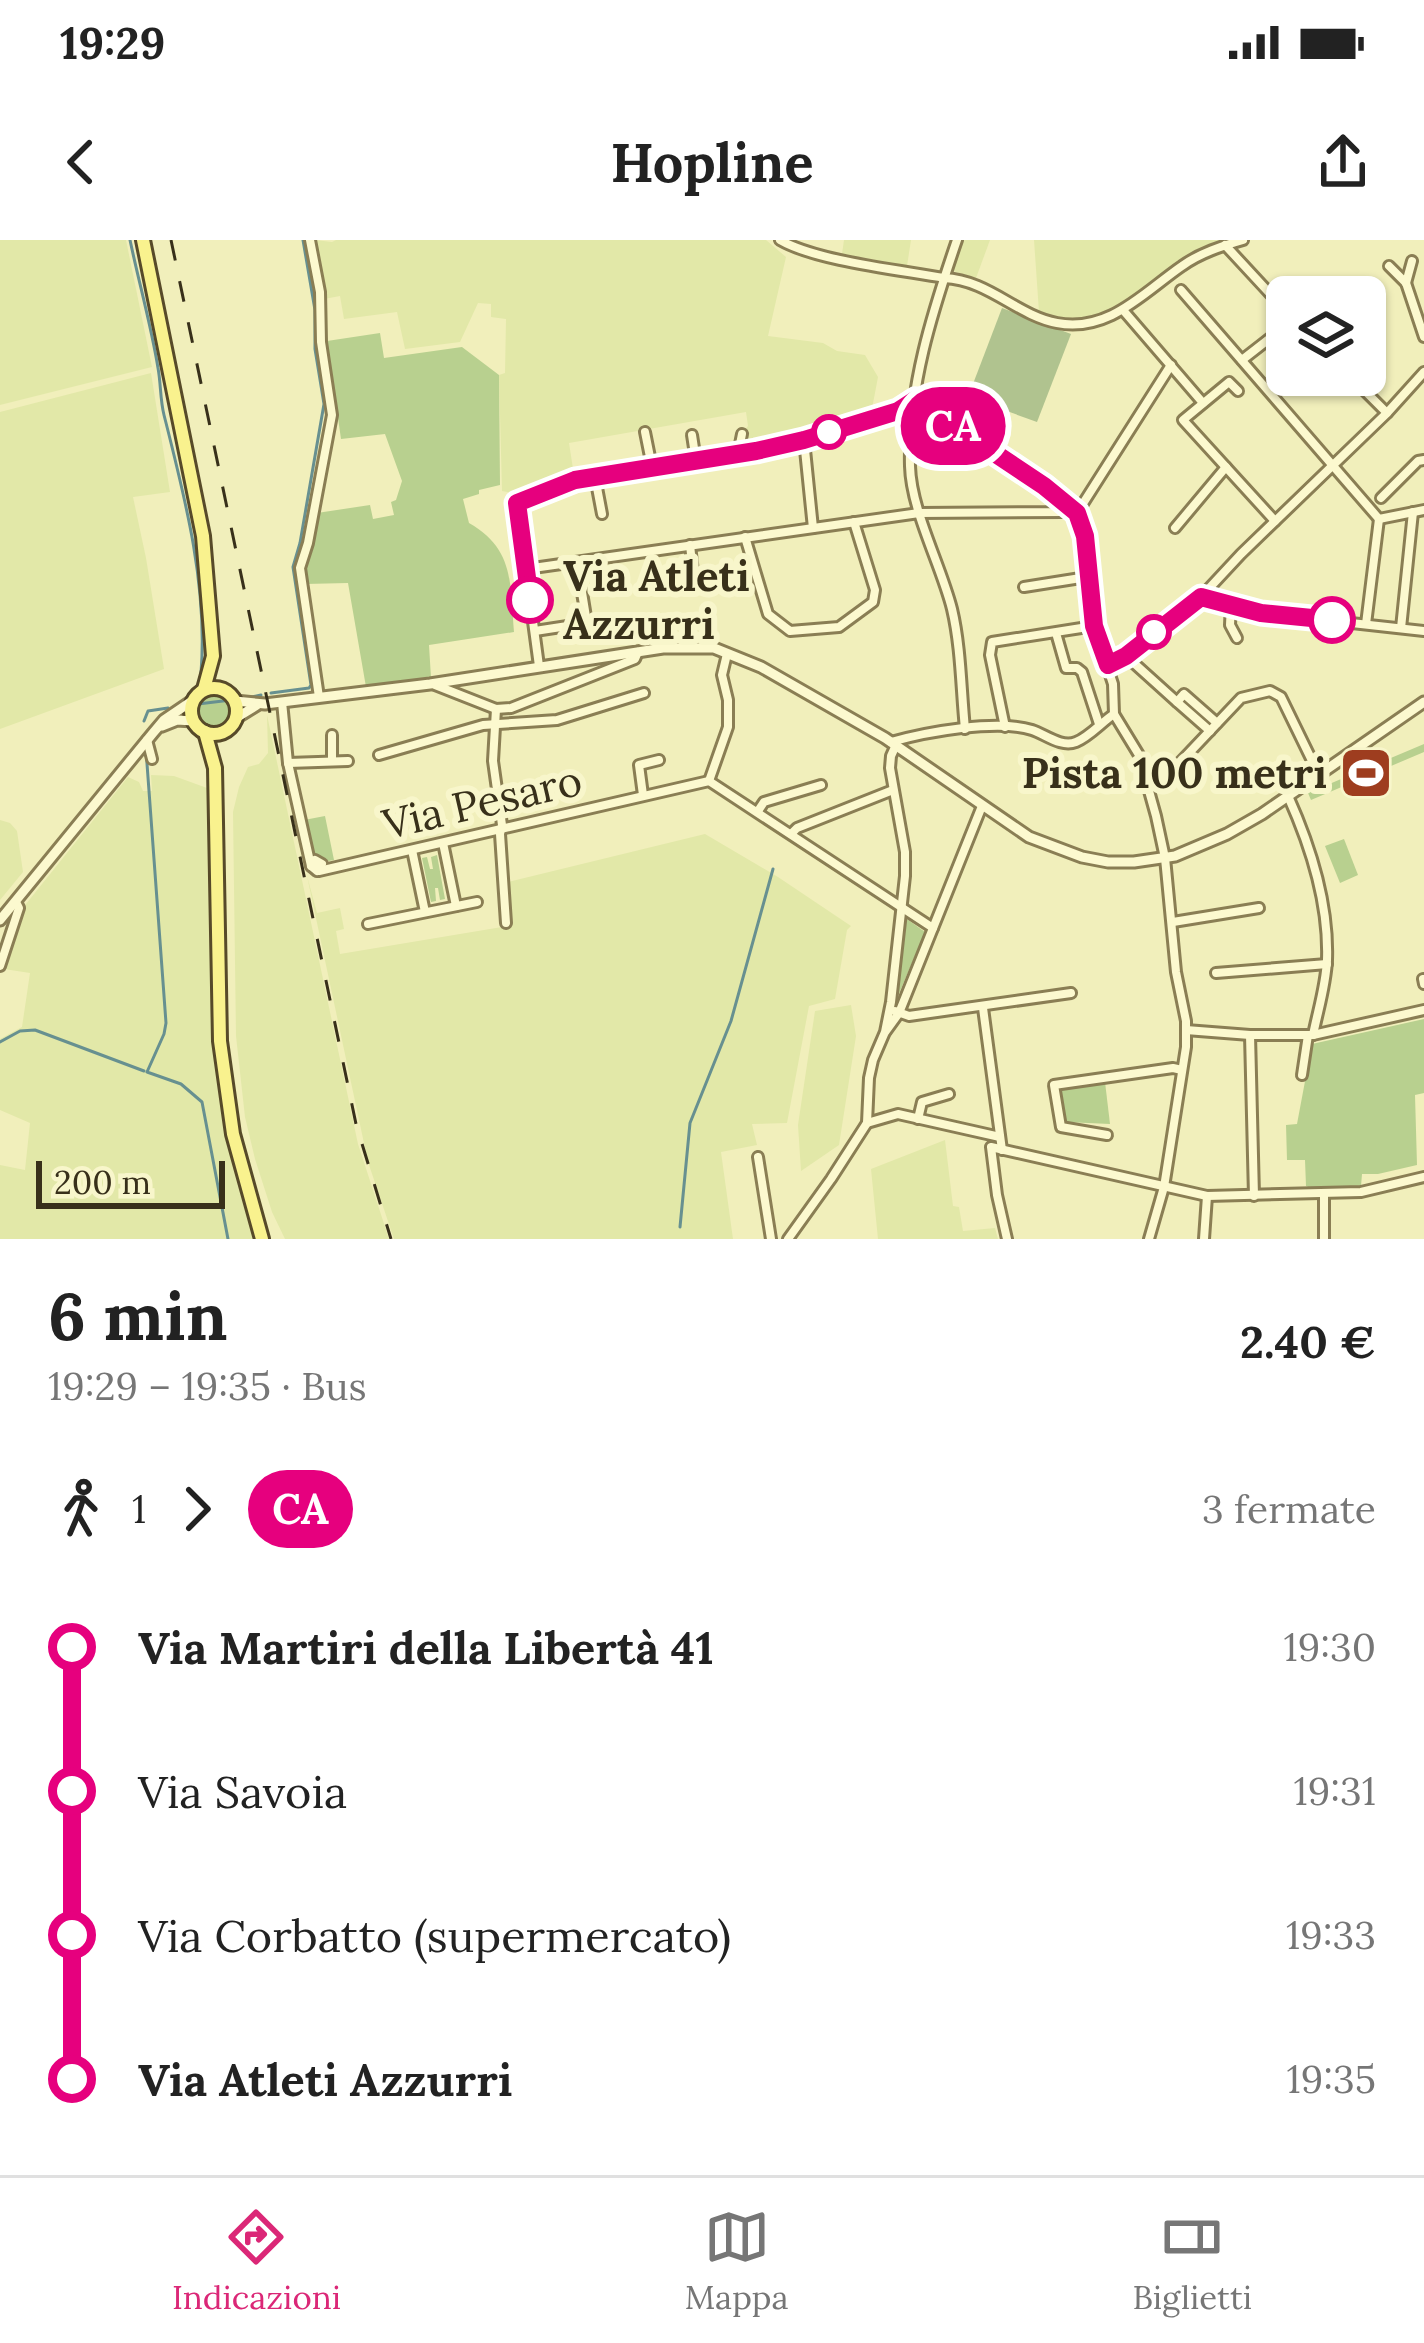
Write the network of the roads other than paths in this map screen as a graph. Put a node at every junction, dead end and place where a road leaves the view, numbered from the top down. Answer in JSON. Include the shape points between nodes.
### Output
{"nodes":[{"id":1,"x":143,"y":240,"type":"edge"},
{"id":2,"x":310,"y":240,"type":"edge"},
{"id":3,"x":780,"y":240,"type":"edge"},
{"id":4,"x":957,"y":240,"type":"edge"},
{"id":5,"x":1243,"y":240,"type":"edge"},
{"id":6,"x":1225,"y":245,"type":"junction"},
{"id":7,"x":1412,"y":261,"type":"dead end"},
{"id":8,"x":1389,"y":266,"type":"dead end"},
{"id":9,"x":944,"y":278,"type":"junction"},
{"id":10,"x":1406,"y":284,"type":"junction"},
{"id":11,"x":1266,"y":289,"type":"edge"},
{"id":12,"x":1181,"y":290,"type":"dead end"},
{"id":13,"x":1123,"y":310,"type":"junction"},
{"id":14,"x":1424,"y":337,"type":"edge"},
{"id":15,"x":1266,"y":341,"type":"edge"},
{"id":16,"x":1242,"y":360,"type":"junction"},
{"id":17,"x":1171,"y":365,"type":"junction"},
{"id":18,"x":1424,"y":372,"type":"edge"},
{"id":19,"x":1238,"y":391,"type":"dead end"},
{"id":20,"x":1370,"y":396,"type":"edge"},
{"id":21,"x":915,"y":400,"type":"junction"},
{"id":22,"x":1203,"y":403,"type":"junction"},
{"id":23,"x":898,"y":411,"type":"junction"},
{"id":24,"x":1387,"y":413,"type":"junction"},
{"id":25,"x":913,"y":417,"type":"junction"},
{"id":26,"x":645,"y":432,"type":"dead end"},
{"id":27,"x":742,"y":434,"type":"dead end"},
{"id":28,"x":692,"y":435,"type":"dead end"},
{"id":29,"x":804,"y":440,"type":"junction"},
{"id":30,"x":738,"y":454,"type":"junction"},
{"id":31,"x":1424,"y":460,"type":"edge"},
{"id":32,"x":696,"y":461,"type":"junction"},
{"id":33,"x":1334,"y":464,"type":"junction"},
{"id":34,"x":652,"y":467,"type":"junction"},
{"id":35,"x":1226,"y":467,"type":"junction"},
{"id":36,"x":595,"y":477,"type":"junction"},
{"id":37,"x":1381,"y":498,"type":"dead end"},
{"id":38,"x":1074,"y":510,"type":"junction"},
{"id":39,"x":1424,"y":510,"type":"edge"},
{"id":40,"x":1413,"y":512,"type":"junction"},
{"id":41,"x":919,"y":513,"type":"junction"},
{"id":42,"x":602,"y":514,"type":"dead end"},
{"id":43,"x":1379,"y":519,"type":"junction"},
{"id":44,"x":1276,"y":521,"type":"junction"},
{"id":45,"x":854,"y":523,"type":"junction"},
{"id":46,"x":1175,"y":527,"type":"dead end"},
{"id":47,"x":813,"y":528,"type":"junction"},
{"id":48,"x":745,"y":537,"type":"junction"},
{"id":49,"x":690,"y":544,"type":"junction"},
{"id":50,"x":577,"y":562,"type":"junction"},
{"id":51,"x":526,"y":569,"type":"junction"},
{"id":52,"x":693,"y":572,"type":"dead end"},
{"id":53,"x":1088,"y":577,"type":"junction"},
{"id":54,"x":1024,"y":587,"type":"dead end"},
{"id":55,"x":1201,"y":597,"type":"junction"},
{"id":56,"x":1231,"y":604,"type":"junction"},
{"id":57,"x":1366,"y":624,"type":"junction"},
{"id":58,"x":1094,"y":626,"type":"junction"},
{"id":59,"x":1401,"y":628,"type":"junction"},
{"id":60,"x":535,"y":631,"type":"junction"},
{"id":61,"x":1424,"y":631,"type":"edge"},
{"id":62,"x":1056,"y":634,"type":"junction"},
{"id":63,"x":1237,"y":638,"type":"dead end"},
{"id":64,"x":638,"y":652,"type":"junction"},
{"id":65,"x":727,"y":654,"type":"junction"},
{"id":66,"x":213,"y":656,"type":"junction"},
{"id":67,"x":1126,"y":656,"type":"junction"},
{"id":68,"x":1108,"y":665,"type":"junction"},
{"id":69,"x":539,"y":666,"type":"junction"},
{"id":70,"x":430,"y":684,"type":"junction"},
{"id":71,"x":204,"y":689,"type":"junction"},
{"id":72,"x":223,"y":689,"type":"junction"},
{"id":73,"x":644,"y":693,"type":"dead end"},
{"id":74,"x":320,"y":697,"type":"junction"},
{"id":75,"x":235,"y":700,"type":"junction"},
{"id":76,"x":192,"y":701,"type":"junction"},
{"id":77,"x":282,"y":702,"type":"junction"},
{"id":78,"x":1424,"y":702,"type":"edge"},
{"id":79,"x":257,"y":705,"type":"junction"},
{"id":80,"x":496,"y":709,"type":"junction"},
{"id":81,"x":1114,"y":714,"type":"junction"},
{"id":82,"x":236,"y":718,"type":"junction"},
{"id":83,"x":193,"y":721,"type":"junction"},
{"id":84,"x":1100,"y":724,"type":"junction"},
{"id":85,"x":494,"y":727,"type":"junction"},
{"id":86,"x":1005,"y":727,"type":"junction"},
{"id":87,"x":1214,"y":727,"type":"junction"},
{"id":88,"x":965,"y":728,"type":"junction"},
{"id":89,"x":157,"y":729,"type":"junction"},
{"id":90,"x":205,"y":732,"type":"junction"},
{"id":91,"x":224,"y":732,"type":"junction"},
{"id":92,"x":332,"y":735,"type":"dead end"},
{"id":93,"x":147,"y":740,"type":"junction"},
{"id":94,"x":894,"y":744,"type":"junction"},
{"id":95,"x":379,"y":755,"type":"dead end"},
{"id":96,"x":152,"y":759,"type":"dead end"},
{"id":97,"x":659,"y":760,"type":"dead end"},
{"id":98,"x":332,"y":761,"type":"junction"},
{"id":99,"x":348,"y":761,"type":"dead end"},
{"id":100,"x":288,"y":763,"type":"junction"},
{"id":101,"x":215,"y":768,"type":"junction"},
{"id":102,"x":1319,"y":775,"type":"junction"},
{"id":103,"x":710,"y":781,"type":"junction"},
{"id":104,"x":1147,"y":782,"type":"junction"},
{"id":105,"x":821,"y":785,"type":"dead end"},
{"id":106,"x":893,"y":790,"type":"junction"},
{"id":107,"x":644,"y":795,"type":"junction"},
{"id":108,"x":1288,"y":796,"type":"junction"},
{"id":109,"x":982,"y":806,"type":"junction"},
{"id":110,"x":758,"y":812,"type":"junction"},
{"id":111,"x":502,"y":829,"type":"junction"},
{"id":112,"x":790,"y":834,"type":"junction"},
{"id":113,"x":443,"y":843,"type":"junction"},
{"id":114,"x":412,"y":850,"type":"junction"},
{"id":115,"x":1165,"y":858,"type":"junction"},
{"id":116,"x":16,"y":902,"type":"junction"},
{"id":117,"x":477,"y":902,"type":"dead end"},
{"id":118,"x":456,"y":906,"type":"junction"},
{"id":119,"x":902,"y":907,"type":"junction"},
{"id":120,"x":1259,"y":908,"type":"dead end"},
{"id":121,"x":425,"y":912,"type":"junction"},
{"id":122,"x":0,"y":920,"type":"edge"},
{"id":123,"x":1173,"y":922,"type":"junction"},
{"id":124,"x":506,"y":923,"type":"dead end"},
{"id":125,"x":368,"y":924,"type":"dead end"},
{"id":126,"x":933,"y":928,"type":"junction"},
{"id":127,"x":1328,"y":964,"type":"junction"},
{"id":128,"x":0,"y":966,"type":"edge"},
{"id":129,"x":1216,"y":973,"type":"dead end"},
{"id":130,"x":1071,"y":993,"type":"dead end"},
{"id":131,"x":983,"y":1007,"type":"junction"},
{"id":132,"x":1424,"y":1010,"type":"edge"},
{"id":133,"x":894,"y":1011,"type":"junction"},
{"id":134,"x":1186,"y":1030,"type":"junction"},
{"id":135,"x":1311,"y":1034,"type":"junction"},
{"id":136,"x":1250,"y":1035,"type":"junction"},
{"id":137,"x":1181,"y":1070,"type":"junction"},
{"id":138,"x":1302,"y":1075,"type":"dead end"},
{"id":139,"x":949,"y":1094,"type":"dead end"},
{"id":140,"x":918,"y":1118,"type":"junction"},
{"id":141,"x":867,"y":1123,"type":"junction"},
{"id":142,"x":1060,"y":1127,"type":"junction"},
{"id":143,"x":1046,"y":1129,"type":"dead end"},
{"id":144,"x":1106,"y":1136,"type":"dead end"},
{"id":145,"x":1000,"y":1138,"type":"junction"},
{"id":146,"x":997,"y":1149,"type":"junction"},
{"id":147,"x":758,"y":1157,"type":"dead end"},
{"id":148,"x":1424,"y":1177,"type":"edge"},
{"id":149,"x":1164,"y":1187,"type":"junction"},
{"id":150,"x":1324,"y":1194,"type":"junction"},
{"id":151,"x":1207,"y":1196,"type":"junction"},
{"id":152,"x":1254,"y":1196,"type":"junction"},
{"id":153,"x":262,"y":1239,"type":"edge"},
{"id":154,"x":771,"y":1239,"type":"edge"},
{"id":155,"x":788,"y":1239,"type":"edge"},
{"id":156,"x":1007,"y":1239,"type":"edge"},
{"id":157,"x":1149,"y":1239,"type":"edge"},
{"id":158,"x":1204,"y":1239,"type":"edge"},
{"id":159,"x":1324,"y":1239,"type":"edge"}],
"edges":[{"from":1,"to":66,"type":"main road","via":[[202,536]]},
{"from":2,"to":74,"type":"street","via":[[332,415],[300,568]]},
{"from":3,"to":9,"type":"street"},
{"from":4,"to":9,"type":"street"},
{"from":5,"to":6,"type":"street"},
{"from":6,"to":11,"type":"street"},
{"from":6,"to":13,"type":"street"},
{"from":7,"to":10,"type":"street"},
{"from":8,"to":10,"type":"street"},
{"from":9,"to":13,"type":"street","via":[[974,283],[1060,323]]},
{"from":9,"to":21,"type":"street"},
{"from":10,"to":14,"type":"street"},
{"from":12,"to":16,"type":"street"},
{"from":13,"to":17,"type":"street"},
{"from":15,"to":16,"type":"street"},
{"from":16,"to":33,"type":"street"},
{"from":17,"to":22,"type":"street"},
{"from":17,"to":38,"type":"street"},
{"from":18,"to":24,"type":"street"},
{"from":19,"to":22,"type":"street","via":[[1229,382]]},
{"from":20,"to":24,"type":"street"},
{"from":21,"to":23,"type":"street"},
{"from":21,"to":25,"type":"street"},
{"from":21,"to":38,"type":"street"},
{"from":22,"to":35,"type":"street","via":[[1183,420]]},
{"from":23,"to":25,"type":"street"},
{"from":23,"to":29,"type":"street"},
{"from":24,"to":33,"type":"street"},
{"from":25,"to":41,"type":"street","via":[[910,470]]},
{"from":26,"to":34,"type":"street"},
{"from":27,"to":30,"type":"street"},
{"from":28,"to":32,"type":"street"},
{"from":29,"to":30,"type":"street"},
{"from":29,"to":47,"type":"street"},
{"from":30,"to":32,"type":"street"},
{"from":31,"to":37,"type":"street"},
{"from":32,"to":34,"type":"street"},
{"from":33,"to":43,"type":"street"},
{"from":33,"to":44,"type":"street"},
{"from":34,"to":36,"type":"street"},
{"from":35,"to":44,"type":"street"},
{"from":35,"to":46,"type":"street"},
{"from":36,"to":42,"type":"street"},
{"from":36,"to":51,"type":"street","via":[[517,503]]},
{"from":38,"to":41,"type":"street"},
{"from":38,"to":53,"type":"street"},
{"from":39,"to":40,"type":"street"},
{"from":40,"to":43,"type":"street"},
{"from":40,"to":59,"type":"street"},
{"from":41,"to":45,"type":"street"},
{"from":41,"to":88,"type":"street","via":[[953,614]]},
{"from":43,"to":57,"type":"street"},
{"from":44,"to":55,"type":"street"},
{"from":45,"to":47,"type":"street"},
{"from":45,"to":48,"type":"street","via":[[874,602],[838,627],[814,631],[790,631],[768,614]]},
{"from":47,"to":48,"type":"street"},
{"from":48,"to":49,"type":"street"},
{"from":49,"to":50,"type":"street"},
{"from":49,"to":52,"type":"street"},
{"from":50,"to":51,"type":"street"},
{"from":50,"to":60,"type":"street","via":[[587,623]]},
{"from":51,"to":60,"type":"street"},
{"from":53,"to":54,"type":"street"},
{"from":53,"to":58,"type":"street"},
{"from":55,"to":56,"type":"street"},
{"from":55,"to":67,"type":"street"},
{"from":56,"to":57,"type":"street"},
{"from":56,"to":63,"type":"street"},
{"from":57,"to":59,"type":"street"},
{"from":58,"to":62,"type":"street"},
{"from":58,"to":68,"type":"street"},
{"from":59,"to":61,"type":"street"},
{"from":60,"to":69,"type":"street"},
{"from":62,"to":84,"type":"street","via":[[1066,668],[1082,672]]},
{"from":62,"to":86,"type":"street","via":[[990,644]]},
{"from":64,"to":65,"type":"street"},
{"from":64,"to":69,"type":"street"},
{"from":64,"to":80,"type":"street"},
{"from":65,"to":94,"type":"street"},
{"from":65,"to":103,"type":"street","via":[[728,727]]},
{"from":66,"to":71,"type":"main road"},
{"from":66,"to":72,"type":"main road"},
{"from":67,"to":68,"type":"street"},
{"from":67,"to":87,"type":"street"},
{"from":68,"to":81,"type":"street"},
{"from":69,"to":70,"type":"street"},
{"from":70,"to":74,"type":"street"},
{"from":70,"to":80,"type":"street"},
{"from":71,"to":72,"type":"main road"},
{"from":71,"to":76,"type":"main road"},
{"from":72,"to":75,"type":"main road"},
{"from":73,"to":85,"type":"street","via":[[557,720]]},
{"from":74,"to":77,"type":"street"},
{"from":75,"to":79,"type":"street"},
{"from":75,"to":82,"type":"main road"},
{"from":76,"to":83,"type":"main road"},
{"from":76,"to":89,"type":"street"},
{"from":77,"to":79,"type":"street"},
{"from":77,"to":100,"type":"street"},
{"from":78,"to":102,"type":"street"},
{"from":79,"to":82,"type":"street"},
{"from":80,"to":85,"type":"street"},
{"from":81,"to":84,"type":"street"},
{"from":81,"to":104,"type":"street"},
{"from":82,"to":91,"type":"main road"},
{"from":83,"to":89,"type":"street"},
{"from":83,"to":90,"type":"main road"},
{"from":84,"to":86,"type":"street","via":[[1066,744]]},
{"from":85,"to":95,"type":"street"},
{"from":85,"to":111,"type":"street"},
{"from":86,"to":88,"type":"street"},
{"from":87,"to":102,"type":"street","via":[[1241,698],[1270,691],[1281,697]]},
{"from":87,"to":104,"type":"street","via":[[1171,772]]},
{"from":88,"to":94,"type":"street"},
{"from":89,"to":93,"type":"street"},
{"from":90,"to":91,"type":"main road"},
{"from":90,"to":101,"type":"main road"},
{"from":91,"to":101,"type":"main road"},
{"from":92,"to":98,"type":"street"},
{"from":93,"to":96,"type":"street"},
{"from":93,"to":116,"type":"street"},
{"from":94,"to":106,"type":"street"},
{"from":94,"to":109,"type":"street"},
{"from":97,"to":107,"type":"street","name":"Via Pesaro","via":[[639,765]]},
{"from":98,"to":99,"type":"street"},
{"from":98,"to":100,"type":"street"},
{"from":100,"to":114,"type":"street","name":"Via Pesaro","via":[[317,867]]},
{"from":101,"to":153,"type":"main road","via":[[222,1059]]},
{"from":102,"to":108,"type":"street"},
{"from":103,"to":107,"type":"street","name":"Via Pesaro"},
{"from":103,"to":110,"type":"street"},
{"from":104,"to":115,"type":"street"},
{"from":105,"to":110,"type":"street","via":[[764,802]]},
{"from":106,"to":112,"type":"street"},
{"from":106,"to":119,"type":"street","via":[[905,852]]},
{"from":107,"to":111,"type":"street","name":"Via Pesaro"},
{"from":108,"to":115,"type":"street","via":[[1227,834]]},
{"from":108,"to":127,"type":"street","via":[[1326,915]]},
{"from":109,"to":115,"type":"street","via":[[1029,837],[1082,857]]},
{"from":109,"to":126,"type":"street"},
{"from":110,"to":112,"type":"street"},
{"from":111,"to":113,"type":"street","name":"Via Pesaro"},
{"from":111,"to":124,"type":"street"},
{"from":112,"to":119,"type":"street"},
{"from":113,"to":114,"type":"street","name":"Via Pesaro"},
{"from":113,"to":118,"type":"street"},
{"from":114,"to":121,"type":"street"},
{"from":115,"to":123,"type":"street"},
{"from":116,"to":122,"type":"street"},
{"from":116,"to":128,"type":"street"},
{"from":117,"to":118,"type":"street"},
{"from":118,"to":121,"type":"street"},
{"from":119,"to":126,"type":"street"},
{"from":119,"to":133,"type":"street"},
{"from":120,"to":123,"type":"street"},
{"from":121,"to":125,"type":"street"},
{"from":123,"to":134,"type":"street"},
{"from":126,"to":133,"type":"street"},
{"from":127,"to":129,"type":"street"},
{"from":127,"to":135,"type":"street"},
{"from":130,"to":131,"type":"street"},
{"from":131,"to":133,"type":"street"},
{"from":131,"to":145,"type":"street"},
{"from":132,"to":135,"type":"street"},
{"from":133,"to":141,"type":"street","via":[[871,1069]]},
{"from":134,"to":136,"type":"street"},
{"from":134,"to":137,"type":"street"},
{"from":135,"to":136,"type":"street"},
{"from":135,"to":138,"type":"street"},
{"from":136,"to":152,"type":"street"},
{"from":137,"to":142,"type":"street","via":[[1054,1085]]},
{"from":137,"to":149,"type":"street"},
{"from":139,"to":140,"type":"street","via":[[922,1102]]},
{"from":140,"to":141,"type":"street"},
{"from":140,"to":145,"type":"street"},
{"from":141,"to":155,"type":"street"},
{"from":142,"to":143,"type":"street"},
{"from":142,"to":144,"type":"street"},
{"from":145,"to":146,"type":"street"},
{"from":146,"to":149,"type":"street"},
{"from":146,"to":156,"type":"street"},
{"from":147,"to":154,"type":"street"},
{"from":148,"to":150,"type":"street"},
{"from":149,"to":151,"type":"street"},
{"from":149,"to":157,"type":"street"},
{"from":150,"to":152,"type":"street"},
{"from":150,"to":159,"type":"street"},
{"from":151,"to":152,"type":"street"},
{"from":151,"to":158,"type":"street"}]}
